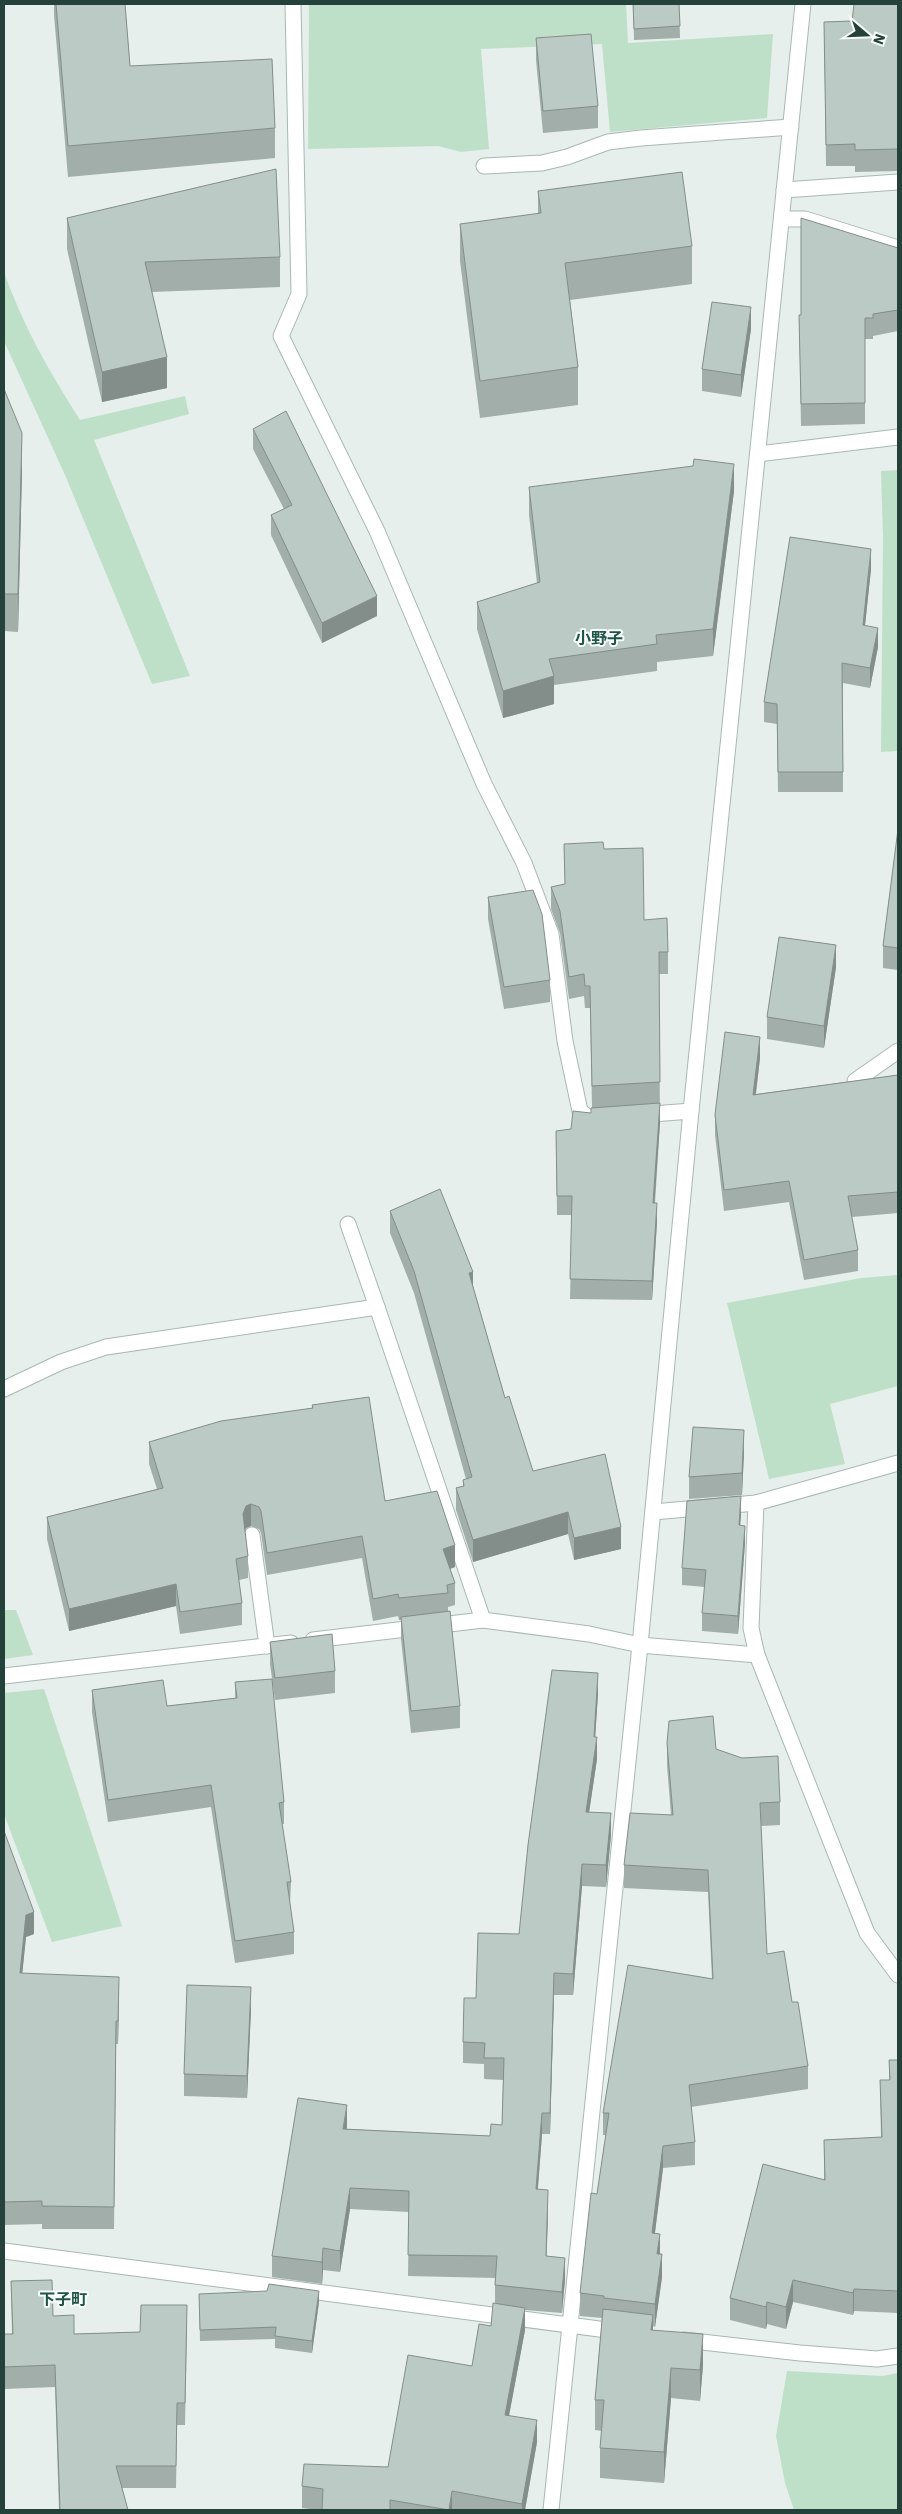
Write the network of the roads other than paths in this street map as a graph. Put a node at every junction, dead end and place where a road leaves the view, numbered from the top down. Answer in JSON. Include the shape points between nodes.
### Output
{"nodes":[{"id":1,"x":294,"y":4,"type":"edge"},
{"id":2,"x":803,"y":4,"type":"edge"},
{"id":3,"x":791,"y":127,"type":"junction"},
{"id":4,"x":484,"y":166,"type":"dead end"},
{"id":5,"x":898,"y":182,"type":"edge"},
{"id":6,"x":784,"y":190,"type":"junction"},
{"id":7,"x":782,"y":219,"type":"junction"},
{"id":8,"x":898,"y":248,"type":"edge"},
{"id":9,"x":898,"y":437,"type":"edge"},
{"id":10,"x":758,"y":454,"type":"junction"},
{"id":11,"x":898,"y":1051,"type":"edge"},
{"id":12,"x":855,"y":1081,"type":"edge"},
{"id":13,"x":691,"y":1111,"type":"junction"},
{"id":14,"x":348,"y":1224,"type":"dead end"},
{"id":15,"x":377,"y":1307,"type":"junction"},
{"id":16,"x":4,"y":1389,"type":"edge"},
{"id":17,"x":898,"y":1464,"type":"edge"},
{"id":18,"x":756,"y":1503,"type":"junction"},
{"id":19,"x":653,"y":1512,"type":"junction"},
{"id":20,"x":252,"y":1535,"type":"dead end"},
{"id":21,"x":483,"y":1620,"type":"junction"},
{"id":22,"x":640,"y":1645,"type":"junction"},
{"id":23,"x":267,"y":1646,"type":"junction"},
{"id":24,"x":757,"y":1655,"type":"junction"},
{"id":25,"x":4,"y":1676,"type":"edge"},
{"id":26,"x":898,"y":1974,"type":"edge"},
{"id":27,"x":4,"y":2251,"type":"edge"},
{"id":28,"x":569,"y":2326,"type":"junction"},
{"id":29,"x":636,"y":2334,"type":"edge"},
{"id":30,"x":666,"y":2337,"type":"edge"},
{"id":31,"x":898,"y":2356,"type":"edge"},
{"id":32,"x":551,"y":2510,"type":"edge"}],
"edges":[{"from":1,"to":13,"type":"street","via":[[299,294],[281,336],[377,531],[484,784],[524,863],[551,934],[565,1041],[580,1111],[589,1118]]},
{"from":2,"to":3,"type":"street"},
{"from":3,"to":4,"type":"street","via":[[608,142],[542,162]]},
{"from":3,"to":6,"type":"street"},
{"from":5,"to":6,"type":"street"},
{"from":6,"to":7,"type":"street"},
{"from":7,"to":8,"type":"street","via":[[805,219]]},
{"from":7,"to":10,"type":"street"},
{"from":9,"to":10,"type":"street"},
{"from":10,"to":13,"type":"street"},
{"from":11,"to":12,"type":"street"},
{"from":13,"to":19,"type":"street"},
{"from":14,"to":15,"type":"street"},
{"from":15,"to":16,"type":"street","via":[[106,1347],[61,1362]]},
{"from":15,"to":21,"type":"street"},
{"from":17,"to":18,"type":"street"},
{"from":18,"to":19,"type":"street"},
{"from":18,"to":24,"type":"street","via":[[750,1628]]},
{"from":19,"to":22,"type":"street"},
{"from":20,"to":23,"type":"street"},
{"from":21,"to":22,"type":"street","via":[[589,1634]]},
{"from":21,"to":23,"type":"street"},
{"from":22,"to":24,"type":"street"},
{"from":22,"to":28,"type":"street"},
{"from":23,"to":25,"type":"street"},
{"from":24,"to":26,"type":"street","via":[[867,1933]]},
{"from":27,"to":28,"type":"street"},
{"from":28,"to":29,"type":"street"},
{"from":28,"to":32,"type":"street"},
{"from":30,"to":31,"type":"street","via":[[800,2353],[877,2358]]}]}
